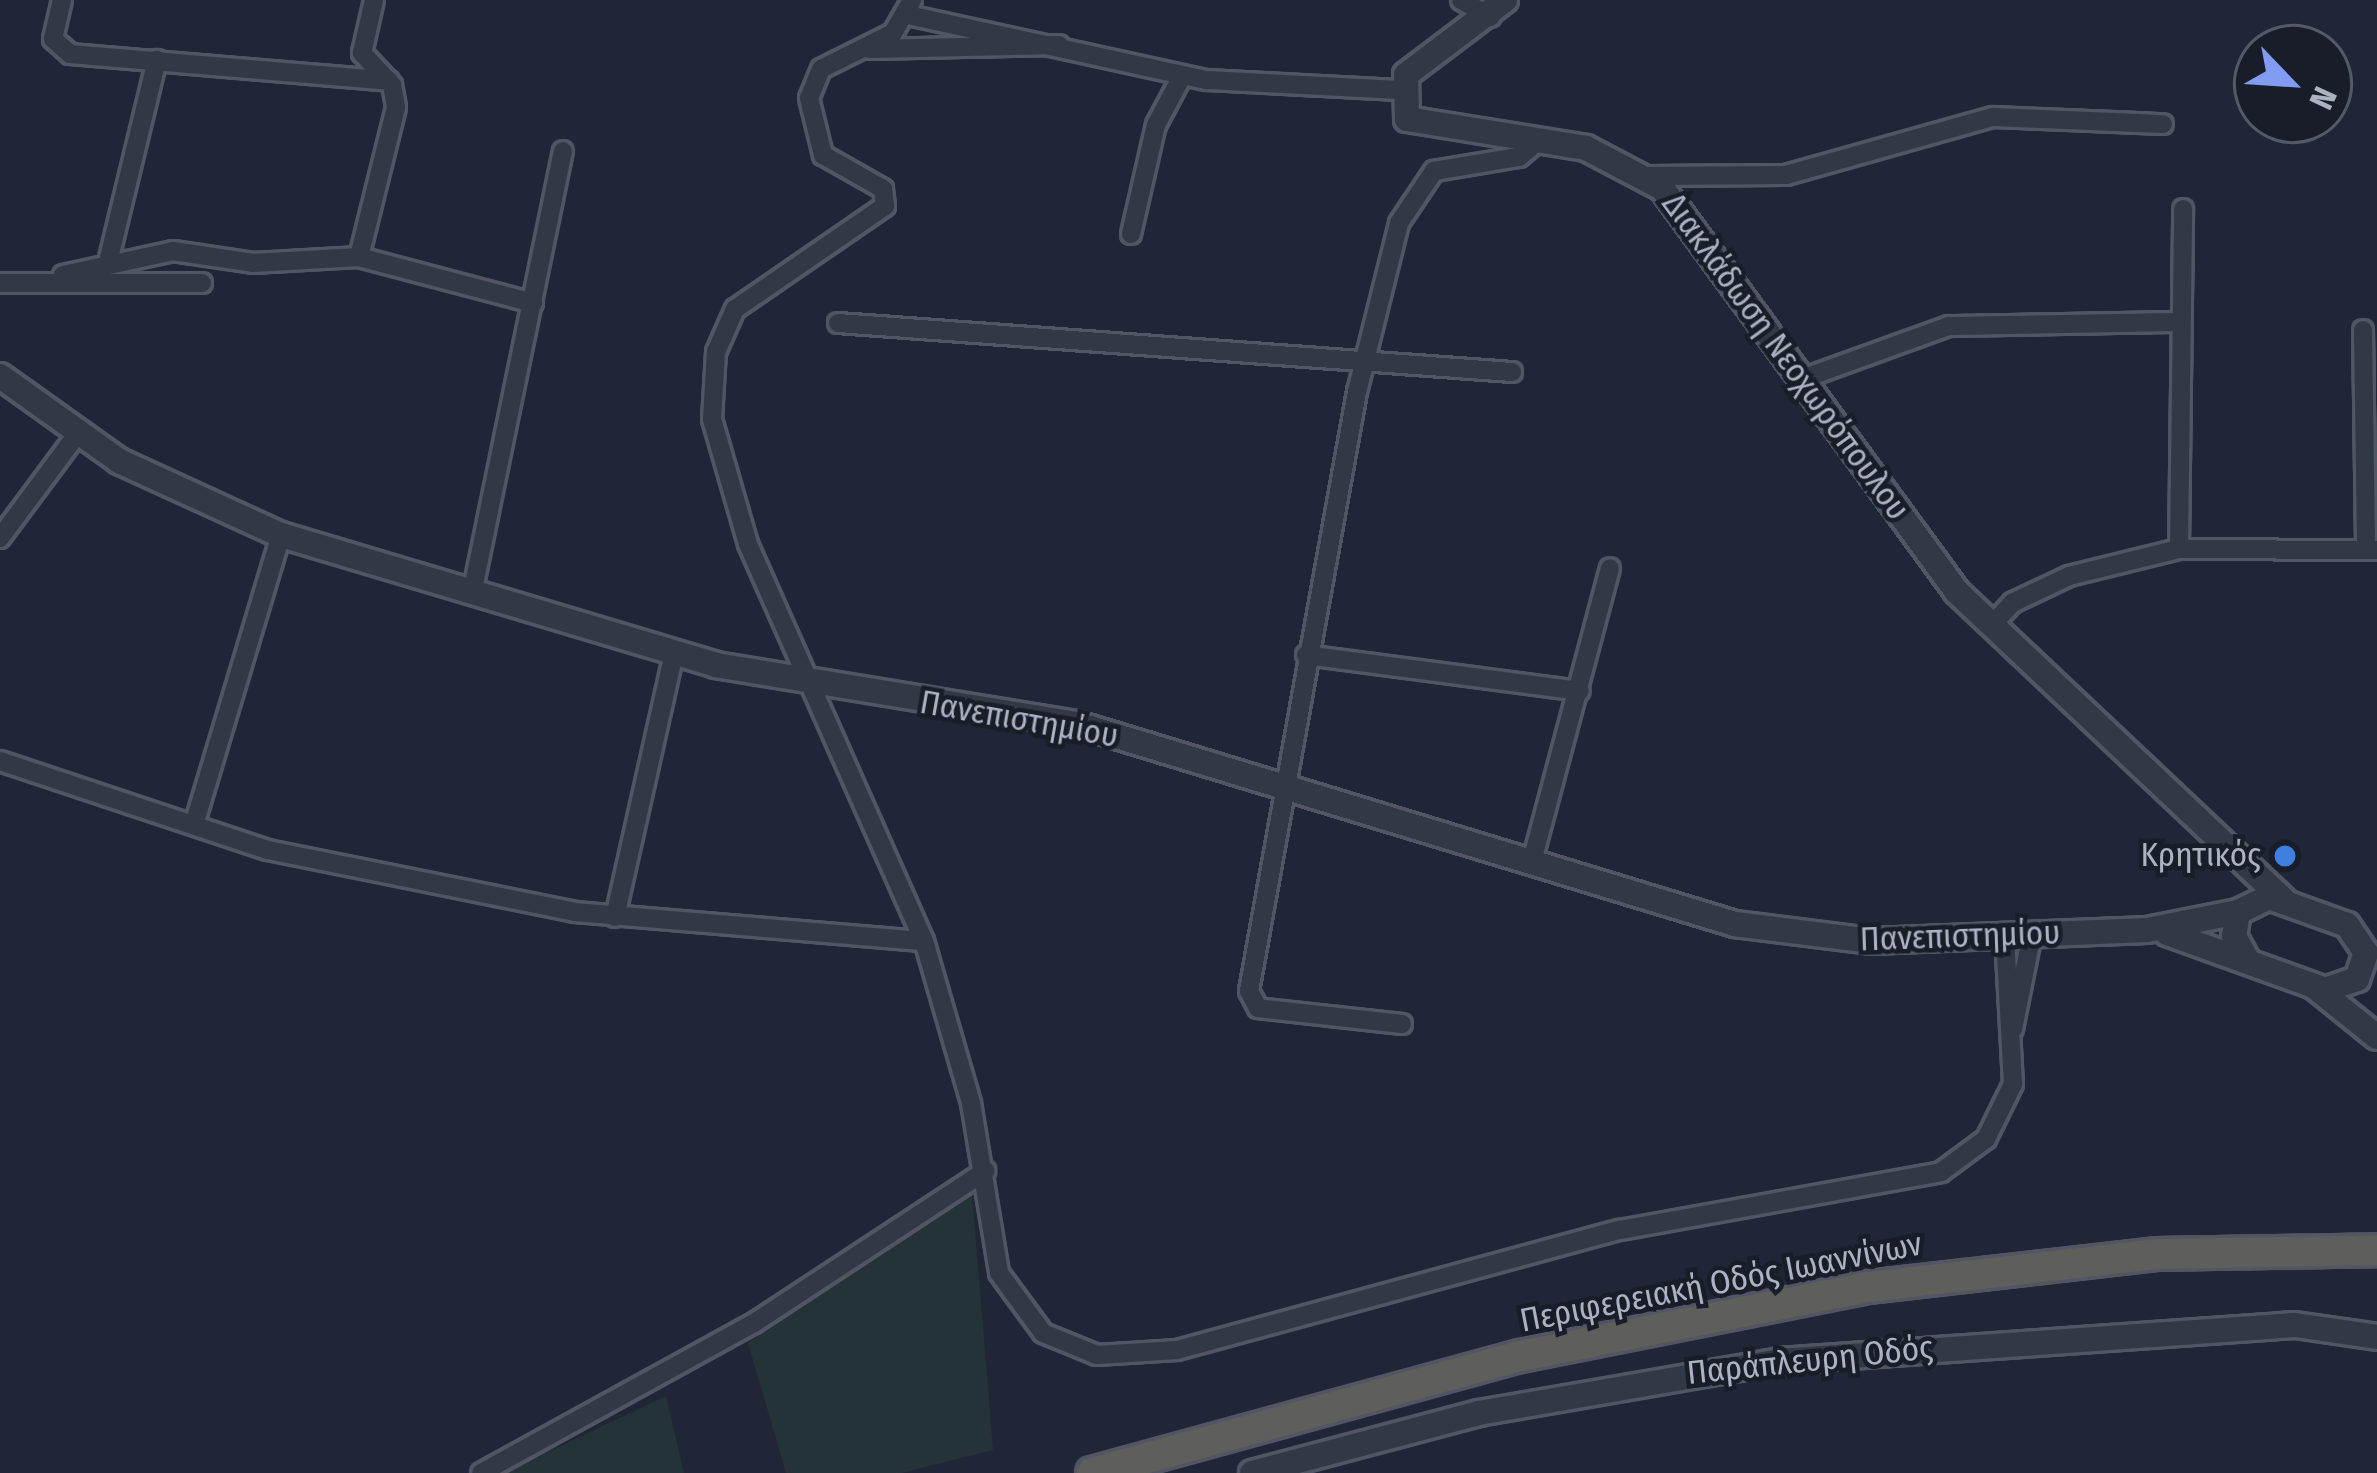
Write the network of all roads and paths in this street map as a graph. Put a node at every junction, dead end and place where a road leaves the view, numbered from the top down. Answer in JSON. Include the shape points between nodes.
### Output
{"nodes":[{"id":1,"x":62,"y":0,"type":"edge"},
{"id":2,"x":374,"y":0,"type":"edge"},
{"id":3,"x":1461,"y":0,"type":"edge"},
{"id":4,"x":910,"y":8,"type":"edge"},
{"id":5,"x":1498,"y":9,"type":"edge"},
{"id":6,"x":1059,"y":45,"type":"junction"},
{"id":7,"x":870,"y":49,"type":"junction"},
{"id":8,"x":158,"y":60,"type":"junction"},
{"id":9,"x":1182,"y":76,"type":"junction"},
{"id":10,"x":389,"y":81,"type":"junction"},
{"id":11,"x":1399,"y":90,"type":"junction"},
{"id":12,"x":2163,"y":124,"type":"dead end"},
{"id":13,"x":1537,"y":142,"type":"junction"},
{"id":14,"x":563,"y":151,"type":"dead end"},
{"id":15,"x":1648,"y":176,"type":"junction"},
{"id":16,"x":2182,"y":209,"type":"dead end"},
{"id":17,"x":1131,"y":235,"type":"dead end"},
{"id":18,"x":359,"y":257,"type":"junction"},
{"id":19,"x":109,"y":258,"type":"junction"},
{"id":20,"x":63,"y":275,"type":"junction"},
{"id":21,"x":0,"y":283,"type":"edge"},
{"id":22,"x":202,"y":284,"type":"dead end"},
{"id":23,"x":533,"y":303,"type":"junction"},
{"id":24,"x":2178,"y":322,"type":"junction"},
{"id":25,"x":838,"y":323,"type":"dead end"},
{"id":26,"x":2362,"y":330,"type":"dead end"},
{"id":27,"x":1366,"y":359,"type":"junction"},
{"id":28,"x":1512,"y":372,"type":"dead end"},
{"id":29,"x":0,"y":376,"type":"edge"},
{"id":30,"x":1805,"y":378,"type":"junction"},
{"id":31,"x":78,"y":433,"type":"junction"},
{"id":32,"x":280,"y":535,"type":"junction"},
{"id":33,"x":0,"y":538,"type":"edge"},
{"id":34,"x":2179,"y":549,"type":"junction"},
{"id":35,"x":2372,"y":550,"type":"edge"},
{"id":36,"x":1610,"y":568,"type":"dead end"},
{"id":37,"x":472,"y":594,"type":"junction"},
{"id":38,"x":1990,"y":627,"type":"junction"},
{"id":39,"x":674,"y":654,"type":"junction"},
{"id":40,"x":1306,"y":655,"type":"junction"},
{"id":41,"x":814,"y":686,"type":"junction"},
{"id":42,"x":1580,"y":691,"type":"junction"},
{"id":43,"x":0,"y":761,"type":"edge"},
{"id":44,"x":1283,"y":791,"type":"junction"},
{"id":45,"x":194,"y":825,"type":"junction"},
{"id":46,"x":2214,"y":844,"type":"junction"},
{"id":47,"x":1531,"y":865,"type":"junction"},
{"id":48,"x":2284,"y":900,"type":"junction"},
{"id":49,"x":2240,"y":909,"type":"junction"},
{"id":50,"x":616,"y":917,"type":"junction"},
{"id":51,"x":2336,"y":919,"type":"junction"},
{"id":52,"x":2377,"y":920,"type":"edge"},
{"id":53,"x":2147,"y":930,"type":"junction"},
{"id":54,"x":2032,"y":934,"type":"junction"},
{"id":55,"x":2005,"y":935,"type":"junction"},
{"id":56,"x":924,"y":941,"type":"junction"},
{"id":57,"x":2247,"y":959,"type":"junction"},
{"id":58,"x":2368,"y":961,"type":"edge"},
{"id":59,"x":2314,"y":987,"type":"junction"},
{"id":60,"x":1402,"y":1024,"type":"dead end"},
{"id":61,"x":2377,"y":1028,"type":"edge"},
{"id":62,"x":2014,"y":1029,"type":"junction"},
{"id":63,"x":2377,"y":1037,"type":"edge"},
{"id":64,"x":985,"y":1171,"type":"junction"},
{"id":65,"x":2377,"y":1250,"type":"edge"},
{"id":66,"x":2377,"y":1337,"type":"edge"},
{"id":67,"x":481,"y":1473,"type":"edge"},
{"id":68,"x":1092,"y":1473,"type":"edge"},
{"id":69,"x":1252,"y":1473,"type":"edge"}],
"edges":[{"from":1,"to":8,"type":"street","via":[[58,49]]},
{"from":2,"to":10,"type":"street","via":[[362,53]]},
{"from":3,"to":5,"type":"street"},
{"from":4,"to":6,"type":"street"},
{"from":4,"to":7,"type":"street"},
{"from":5,"to":11,"type":"street","via":[[1415,66]]},
{"from":6,"to":7,"type":"street"},
{"from":6,"to":9,"type":"street"},
{"from":7,"to":41,"type":"street","via":[[821,69],[810,118],[823,154],[881,187],[885,206],[743,300],[720,336],[712,386],[720,470]]},
{"from":8,"to":10,"type":"street"},
{"from":8,"to":19,"type":"street"},
{"from":9,"to":11,"type":"street"},
{"from":9,"to":17,"type":"street","via":[[1156,125]]},
{"from":10,"to":18,"type":"street","via":[[394,114]]},
{"from":11,"to":13,"type":"street","name":"Διακλάδωση Νεοχωρόπουλου","via":[[1403,113],[1427,128]]},
{"from":12,"to":15,"type":"street","via":[[1993,117],[1786,175]]},
{"from":13,"to":15,"type":"street","name":"Διακλάδωση Νεοχωρόπουλου","via":[[1586,148]]},
{"from":13,"to":27,"type":"street","via":[[1519,157],[1445,166],[1419,184]]},
{"from":14,"to":23,"type":"street"},
{"from":15,"to":30,"type":"street","name":"Διακλάδωση Νεοχωρόπουλου"},
{"from":16,"to":24,"type":"street"},
{"from":18,"to":19,"type":"street"},
{"from":18,"to":23,"type":"street"},
{"from":19,"to":20,"type":"street"},
{"from":20,"to":21,"type":"street"},
{"from":20,"to":22,"type":"street"},
{"from":23,"to":37,"type":"street"},
{"from":24,"to":30,"type":"street","via":[[1949,326]]},
{"from":24,"to":34,"type":"street"},
{"from":25,"to":27,"type":"street"},
{"from":26,"to":35,"type":"street"},
{"from":27,"to":28,"type":"street"},
{"from":27,"to":40,"type":"street"},
{"from":29,"to":31,"type":"street","name":"Πανεπιστημίου"},
{"from":30,"to":38,"type":"street","name":"Διακλάδωση Νεοχωρόπουλου"},
{"from":31,"to":32,"type":"street","name":"Πανεπιστημίου"},
{"from":31,"to":33,"type":"street"},
{"from":32,"to":37,"type":"street","name":"Πανεπιστημίου"},
{"from":32,"to":45,"type":"street"},
{"from":34,"to":35,"type":"street"},
{"from":34,"to":38,"type":"street","via":[[2069,576],[2012,603]]},
{"from":36,"to":42,"type":"street"},
{"from":37,"to":39,"type":"street","name":"Πανεπιστημίου"},
{"from":38,"to":46,"type":"street","name":"Διακλάδωση Νεοχωρόπουλου"},
{"from":39,"to":41,"type":"street","name":"Πανεπιστημίου"},
{"from":39,"to":50,"type":"street"},
{"from":40,"to":42,"type":"street"},
{"from":40,"to":44,"type":"street"},
{"from":41,"to":44,"type":"street","name":"Πανεπιστημίου","via":[[1077,724]]},
{"from":41,"to":56,"type":"street"},
{"from":42,"to":47,"type":"street"},
{"from":43,"to":45,"type":"street"},
{"from":44,"to":47,"type":"street","name":"Πανεπιστημίου"},
{"from":44,"to":60,"type":"street","via":[[1251,1002]]},
{"from":45,"to":50,"type":"street","via":[[306,859]]},
{"from":46,"to":48,"type":"street","name":"Διακλάδωση Νεοχωρόπουλου"},
{"from":46,"to":49,"type":"street","name":"Διακλάδωση Νεοχωρόπουλου"},
{"from":47,"to":55,"type":"street","name":"Πανεπιστημίου","via":[[1803,939]]},
{"from":48,"to":49,"type":"street","name":"Πανεπιστημίου"},
{"from":48,"to":51,"type":"street"},
{"from":49,"to":53,"type":"street","name":"Πανεπιστημίου"},
{"from":49,"to":57,"type":"street","name":"Διακλάδωση Νεοχωρόπουλου","via":[[2234,936]]},
{"from":50,"to":56,"type":"street"},
{"from":51,"to":52,"type":"street"},
{"from":51,"to":58,"type":"street","via":[[2356,932]]},
{"from":53,"to":54,"type":"street","name":"Πανεπιστημίου"},
{"from":53,"to":57,"type":"street","name":"Πανεπιστημίου"},
{"from":54,"to":55,"type":"street","name":"Πανεπιστημίου"},
{"from":54,"to":62,"type":"street"},
{"from":55,"to":62,"type":"street"},
{"from":56,"to":64,"type":"street"},
{"from":57,"to":59,"type":"street","name":"Πανεπιστημίου"},
{"from":58,"to":59,"type":"street","via":[[2335,990]]},
{"from":58,"to":61,"type":"street"},
{"from":59,"to":63,"type":"street"},
{"from":62,"to":64,"type":"street","via":[[2002,1114],[1941,1172],[1603,1234],[1148,1355],[1076,1351],[1030,1321],[996,1262]]},
{"from":64,"to":67,"type":"street","via":[[754,1323]]},
{"from":65,"to":68,"type":"highway","name":"Περιφερειακή Οδός Ιωαννίνων","via":[[2156,1254],[1868,1287],[1520,1356]]},
{"from":66,"to":69,"type":"street","name":"Παράπλευρη Οδός","via":[[2295,1324],[1779,1360],[1479,1413]]}]}
